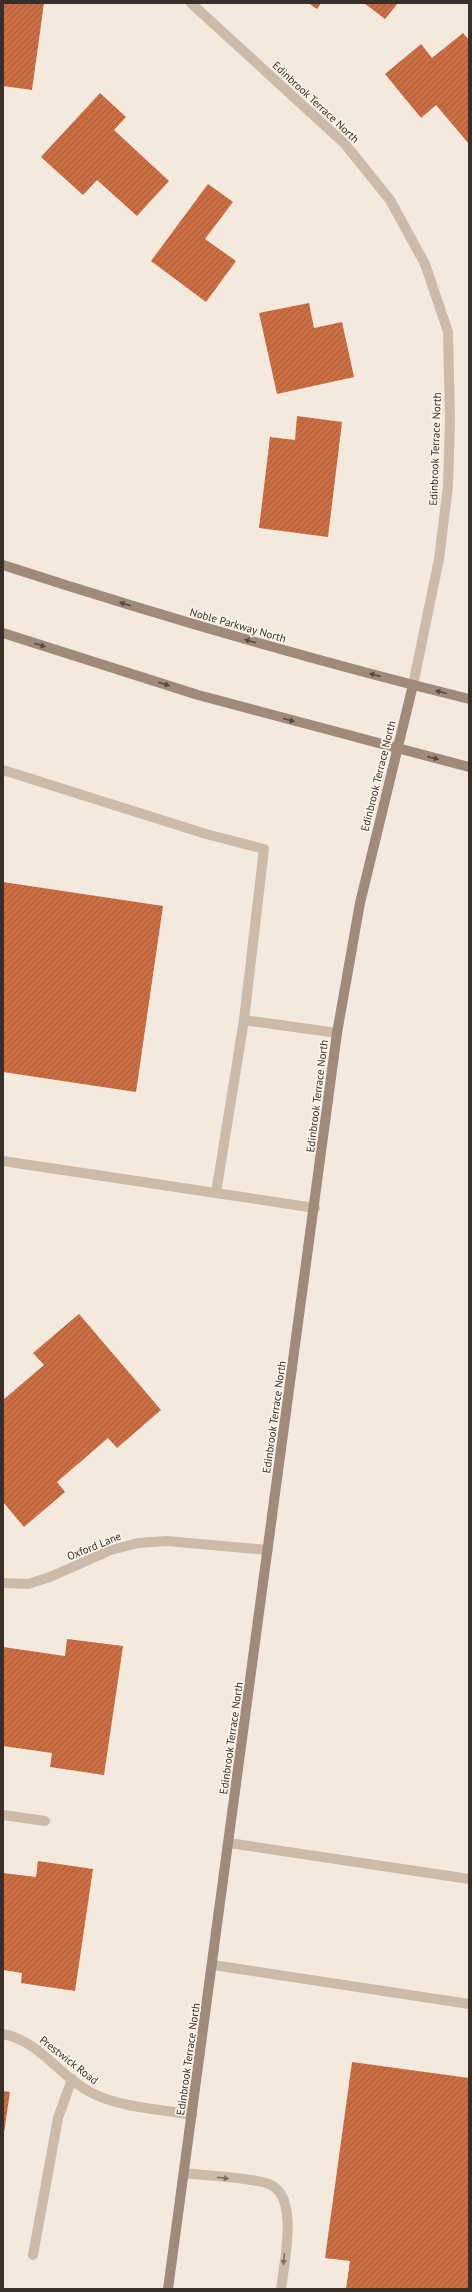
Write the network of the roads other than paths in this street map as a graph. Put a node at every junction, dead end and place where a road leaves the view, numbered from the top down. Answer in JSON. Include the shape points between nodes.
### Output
{"nodes":[{"id":1,"x":191,"y":3,"type":"edge"},
{"id":2,"x":3,"y":565,"type":"edge"},
{"id":3,"x":3,"y":633,"type":"edge"},
{"id":4,"x":413,"y":685,"type":"junction"},
{"id":5,"x":469,"y":699,"type":"edge"},
{"id":6,"x":397,"y":749,"type":"junction"},
{"id":7,"x":469,"y":767,"type":"edge"},
{"id":8,"x":3,"y":770,"type":"edge"},
{"id":9,"x":244,"y":1020,"type":"junction"},
{"id":10,"x":337,"y":1033,"type":"junction"},
{"id":11,"x":3,"y":1161,"type":"edge"},
{"id":12,"x":216,"y":1193,"type":"junction"},
{"id":13,"x":315,"y":1208,"type":"junction"},
{"id":14,"x":268,"y":1550,"type":"junction"},
{"id":15,"x":3,"y":1583,"type":"edge"},
{"id":16,"x":3,"y":1815,"type":"edge"},
{"id":17,"x":45,"y":1821,"type":"dead end"},
{"id":18,"x":229,"y":1843,"type":"junction"},
{"id":19,"x":469,"y":1879,"type":"edge"},
{"id":20,"x":213,"y":1965,"type":"junction"},
{"id":21,"x":469,"y":2004,"type":"edge"},
{"id":22,"x":3,"y":2034,"type":"edge"},
{"id":23,"x":72,"y":2079,"type":"junction"},
{"id":24,"x":192,"y":2115,"type":"junction"},
{"id":25,"x":184,"y":2173,"type":"junction"},
{"id":26,"x":33,"y":2255,"type":"dead end"},
{"id":27,"x":168,"y":2289,"type":"edge"},
{"id":28,"x":281,"y":2289,"type":"edge"}],
"edges":[{"from":1,"to":4,"type":"street","name":"Edinbrook Terrace North","via":[[345,144],[390,200],[425,264],[448,332],[448,486],[439,559]]},
{"from":4,"to":2,"type":"street","name":"Noble Parkway North","one_way":true,"via":[[185,623]]},
{"from":3,"to":6,"type":"street","one_way":true,"via":[[198,695]]},
{"from":5,"to":4,"type":"street","name":"Noble Parkway North","one_way":true},
{"from":4,"to":6,"type":"street","name":"Edinbrook Terrace North"},
{"from":6,"to":7,"type":"street","one_way":true},
{"from":6,"to":10,"type":"street","name":"Edinbrook Terrace North","via":[[360,902]]},
{"from":8,"to":9,"type":"street","via":[[206,834],[264,849]]},
{"from":9,"to":10,"type":"street"},
{"from":9,"to":12,"type":"street"},
{"from":10,"to":13,"type":"street","name":"Edinbrook Terrace North"},
{"from":11,"to":12,"type":"street"},
{"from":12,"to":13,"type":"street"},
{"from":13,"to":14,"type":"street","name":"Edinbrook Terrace North"},
{"from":14,"to":15,"type":"street","name":"Oxford Lane","via":[[167,1541],[138,1543],[112,1550],[28,1584]]},
{"from":14,"to":18,"type":"street","name":"Edinbrook Terrace North"},
{"from":16,"to":17,"type":"street"},
{"from":18,"to":19,"type":"street"},
{"from":18,"to":20,"type":"street","name":"Edinbrook Terrace North"},
{"from":20,"to":21,"type":"street"},
{"from":20,"to":24,"type":"street","name":"Edinbrook Terrace North"},
{"from":22,"to":23,"type":"street","name":"Prestwick Road","via":[[15,2036],[40,2050]]},
{"from":23,"to":24,"type":"street","name":"Prestwick Road","via":[[93,2094],[117,2102]]},
{"from":23,"to":26,"type":"street","via":[[58,2118]]},
{"from":24,"to":25,"type":"street","name":"Edinbrook Terrace North"},
{"from":25,"to":27,"type":"street","name":"Edinbrook Terrace North"},
{"from":25,"to":28,"type":"street","one_way":true,"via":[[267,2183],[282,2194],[289,2215]]}]}
